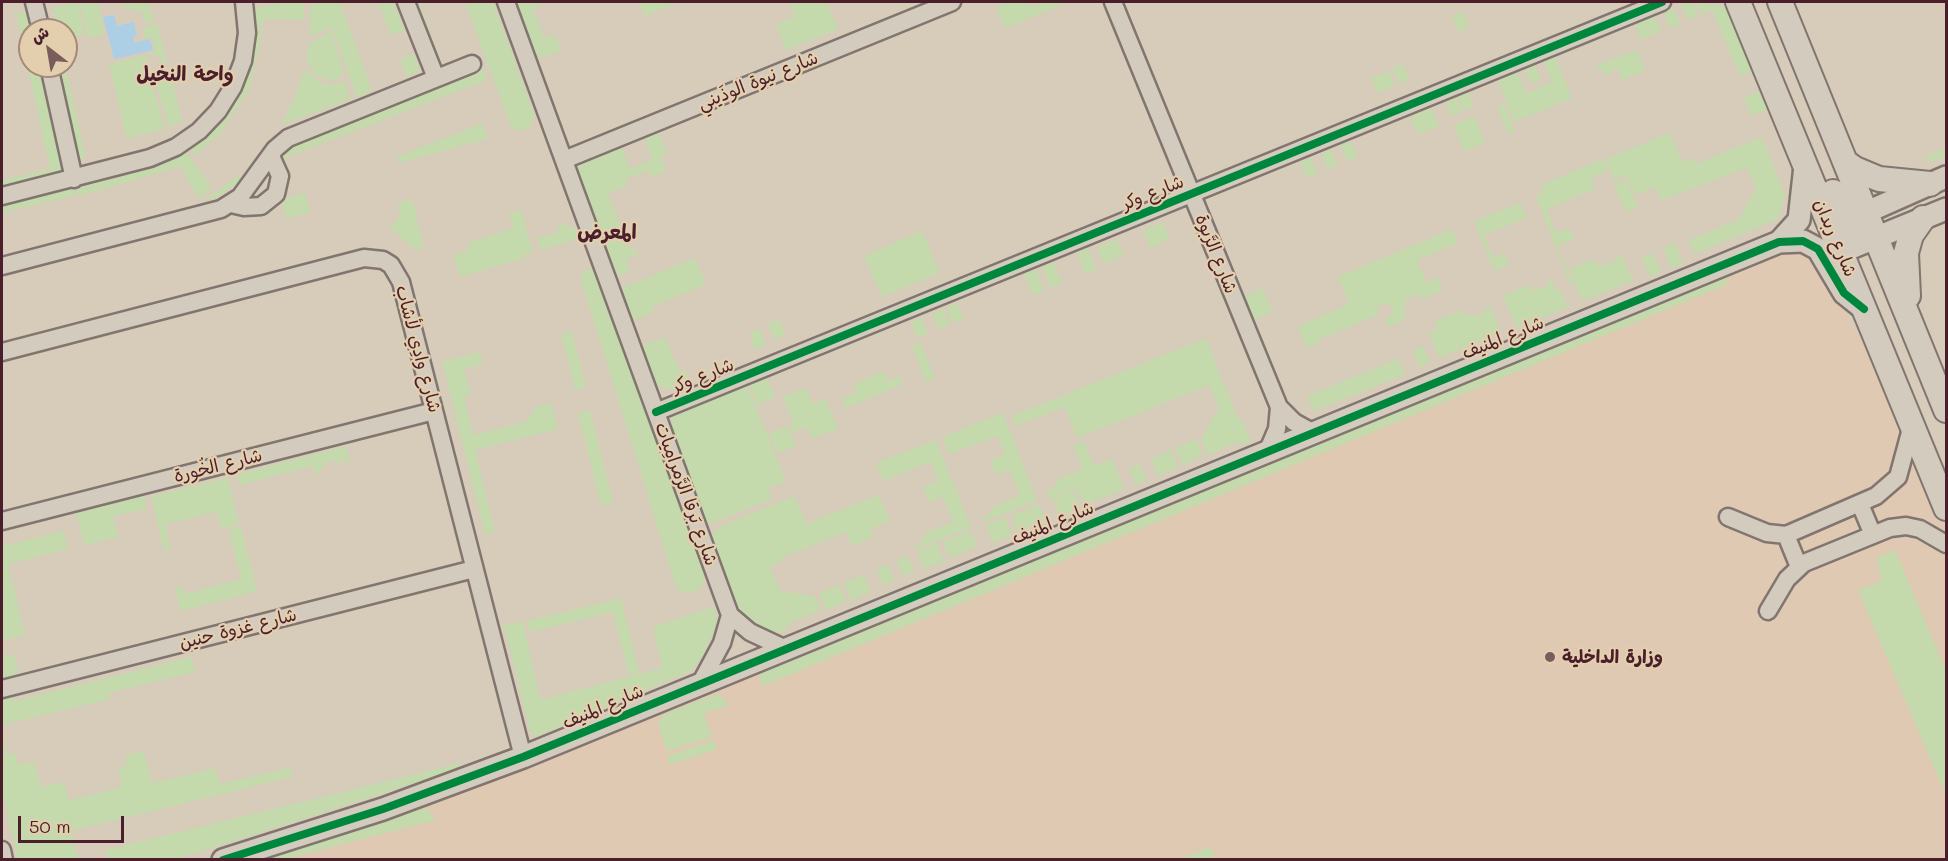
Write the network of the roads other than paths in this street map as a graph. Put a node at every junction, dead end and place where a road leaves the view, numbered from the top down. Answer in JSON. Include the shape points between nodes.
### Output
{"nodes":[{"id":1,"x":34,"y":2,"type":"edge"},
{"id":2,"x":244,"y":2,"type":"edge"},
{"id":3,"x":406,"y":2,"type":"edge"},
{"id":4,"x":506,"y":2,"type":"edge"},
{"id":5,"x":952,"y":2,"type":"edge"},
{"id":6,"x":1113,"y":2,"type":"edge"},
{"id":7,"x":1662,"y":2,"type":"edge"},
{"id":8,"x":1780,"y":2,"type":"edge"},
{"id":9,"x":1737,"y":3,"type":"edge"},
{"id":10,"x":38,"y":18,"type":"edge"},
{"id":11,"x":1760,"y":54,"type":"junction"},
{"id":12,"x":472,"y":64,"type":"dead end"},
{"id":13,"x":52,"y":78,"type":"edge"},
{"id":14,"x":436,"y":78,"type":"junction"},
{"id":15,"x":271,"y":156,"type":"junction"},
{"id":16,"x":564,"y":160,"type":"junction"},
{"id":17,"x":1845,"y":162,"type":"junction"},
{"id":18,"x":1805,"y":166,"type":"junction"},
{"id":19,"x":74,"y":179,"type":"junction"},
{"id":20,"x":1938,"y":181,"type":"edge"},
{"id":21,"x":1191,"y":194,"type":"junction"},
{"id":22,"x":2,"y":196,"type":"edge"},
{"id":23,"x":231,"y":204,"type":"junction"},
{"id":24,"x":1947,"y":209,"type":"edge"},
{"id":25,"x":1923,"y":218,"type":"junction"},
{"id":26,"x":1848,"y":220,"type":"junction"},
{"id":27,"x":1876,"y":237,"type":"junction"},
{"id":28,"x":1779,"y":242,"type":"junction"},
{"id":29,"x":1841,"y":252,"type":"junction"},
{"id":30,"x":2,"y":266,"type":"edge"},
{"id":31,"x":1864,"y":309,"type":"junction"},
{"id":32,"x":1910,"y":320,"type":"junction"},
{"id":33,"x":2,"y":352,"type":"edge"},
{"id":34,"x":1279,"y":407,"type":"junction"},
{"id":35,"x":1947,"y":410,"type":"edge"},
{"id":36,"x":434,"y":411,"type":"junction"},
{"id":37,"x":656,"y":412,"type":"junction"},
{"id":38,"x":1912,"y":424,"type":"junction"},
{"id":39,"x":1312,"y":432,"type":"junction"},
{"id":40,"x":1268,"y":450,"type":"junction"},
{"id":41,"x":1860,"y":504,"type":"junction"},
{"id":42,"x":1947,"y":508,"type":"edge"},
{"id":43,"x":1728,"y":517,"type":"dead end"},
{"id":44,"x":2,"y":521,"type":"edge"},
{"id":45,"x":1873,"y":535,"type":"junction"},
{"id":46,"x":1786,"y":536,"type":"junction"},
{"id":47,"x":1947,"y":544,"type":"edge"},
{"id":48,"x":1798,"y":567,"type":"junction"},
{"id":49,"x":474,"y":569,"type":"junction"},
{"id":50,"x":1768,"y":611,"type":"dead end"},
{"id":51,"x":730,"y":615,"type":"junction"},
{"id":52,"x":786,"y":649,"type":"junction"},
{"id":53,"x":701,"y":682,"type":"junction"},
{"id":54,"x":2,"y":689,"type":"edge"},
{"id":55,"x":523,"y":757,"type":"junction"},
{"id":56,"x":2,"y":850,"type":"edge"},
{"id":57,"x":4,"y":860,"type":"edge"},
{"id":58,"x":223,"y":860,"type":"edge"}],
"edges":[{"from":1,"to":10,"type":"street"},
{"from":2,"to":19,"type":"street","via":[[247,33],[243,61],[223,103],[199,131],[150,158]]},
{"from":3,"to":14,"type":"street"},
{"from":4,"to":16,"type":"street","name":"شارع بَرقا الرَّمرامِيات"},
{"from":5,"to":16,"type":"street","name":"شارع نيوة الوذَيني"},
{"from":6,"to":21,"type":"street","name":"شارع الرَّبوة"},
{"from":7,"to":21,"type":"street","name":"شارع وكر"},
{"from":8,"to":17,"type":"main road","name":"شارع ربدان"},
{"from":9,"to":11,"type":"main road","name":"شارع ربدان"},
{"from":11,"to":18,"type":"main road","name":"شارع ربدان"},
{"from":11,"to":26,"type":"main road","via":[[1787,84]]},
{"from":12,"to":14,"type":"street"},
{"from":13,"to":19,"type":"street"},
{"from":14,"to":15,"type":"street","via":[[296,134],[282,142]]},
{"from":15,"to":23,"type":"street","via":[[248,189]]},
{"from":15,"to":23,"type":"street","via":[[280,176],[276,194],[261,206]]},
{"from":16,"to":37,"type":"street","name":"شارع بَرقا الرَّمرامِيات"},
{"from":17,"to":20,"type":"main road","via":[[1879,179]]},
{"from":17,"to":26,"type":"main road","name":"شارع ربدان"},
{"from":18,"to":26,"type":"main road","name":"شارع ربدان"},
{"from":18,"to":28,"type":"street","name":"شارع المنيف","via":[[1799,220]]},
{"from":19,"to":22,"type":"street"},
{"from":20,"to":26,"type":"street"},
{"from":21,"to":34,"type":"street","name":"شارع الرَّبوة"},
{"from":21,"to":37,"type":"street","name":"شارع وكر"},
{"from":23,"to":30,"type":"street"},
{"from":24,"to":25,"type":"street"},
{"from":25,"to":27,"type":"street"},
{"from":25,"to":32,"type":"main road","via":[[1911,235],[1906,253]]},
{"from":26,"to":27,"type":"main road","name":"شارع ربدان"},
{"from":26,"to":29,"type":"main road","name":"شارع ربدان"},
{"from":27,"to":29,"type":"street"},
{"from":27,"to":32,"type":"main road","name":"شارع ربدان"},
{"from":28,"to":31,"type":"street","name":"شارع المنيف","via":[[1803,241],[1818,249],[1844,293]]},
{"from":28,"to":39,"type":"street","name":"شارع المنيف"},
{"from":29,"to":31,"type":"main road","name":"شارع ربدان"},
{"from":31,"to":38,"type":"main road","name":"شارع ربدان"},
{"from":32,"to":35,"type":"main road","name":"شارع ربدان"},
{"from":33,"to":36,"type":"street","name":"شارع وادِي لأشاب","via":[[373,257],[391,265],[401,282]]},
{"from":34,"to":39,"type":"street","name":"شارع الرَّبوة"},
{"from":34,"to":40,"type":"street","via":[[1277,429]]},
{"from":36,"to":44,"type":"street","name":"شارع الخُورة"},
{"from":36,"to":49,"type":"street","name":"شارع وادِي لأشاب"},
{"from":37,"to":51,"type":"street","name":"شارع بَرقا الرَّمرامِيات"},
{"from":38,"to":41,"type":"street","via":[[1898,477],[1884,492]]},
{"from":38,"to":42,"type":"main road","name":"شارع ربدان"},
{"from":39,"to":40,"type":"street","name":"شارع المنيف"},
{"from":40,"to":52,"type":"street","name":"شارع المنيف"},
{"from":41,"to":45,"type":"street"},
{"from":41,"to":46,"type":"street"},
{"from":43,"to":46,"type":"street","via":[[1767,533]]},
{"from":45,"to":47,"type":"street","via":[[1898,526],[1913,527]]},
{"from":45,"to":48,"type":"street"},
{"from":46,"to":48,"type":"street"},
{"from":48,"to":50,"type":"street"},
{"from":49,"to":54,"type":"street","name":"شارع غزوة حنين"},
{"from":49,"to":55,"type":"street","name":"شارع وادِي لأشاب"},
{"from":51,"to":52,"type":"street","via":[[750,632]]},
{"from":51,"to":53,"type":"street","via":[[722,643]]},
{"from":52,"to":53,"type":"street","name":"شارع المنيف"},
{"from":53,"to":55,"type":"street","name":"شارع المنيف"},
{"from":55,"to":58,"type":"street","name":"شارع المنيف","via":[[383,809]]},
{"from":56,"to":57,"type":"street"}]}
